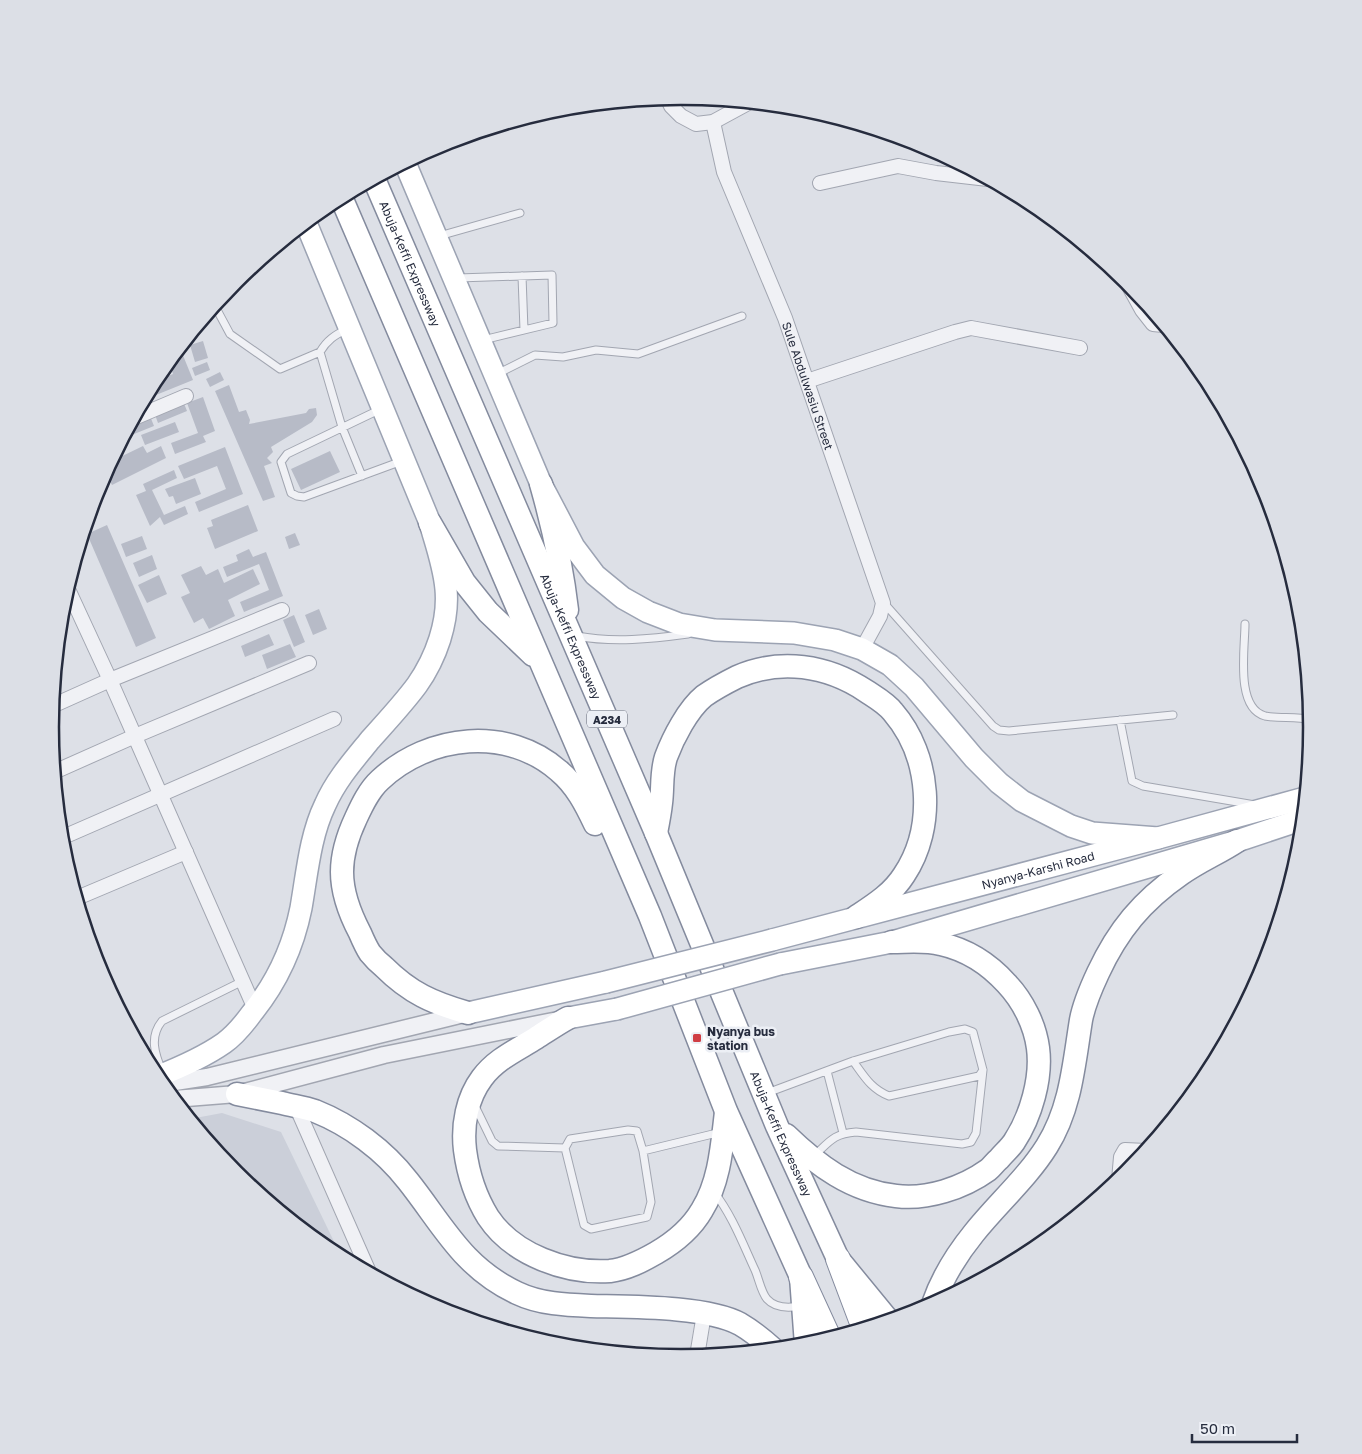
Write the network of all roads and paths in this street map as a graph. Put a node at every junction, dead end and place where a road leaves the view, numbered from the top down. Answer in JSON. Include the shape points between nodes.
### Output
{"nodes":[{"id":1,"x":671,"y":105,"type":"edge"},
{"id":2,"x":739,"y":108,"type":"edge"},
{"id":3,"x":713,"y":122,"type":"junction"},
{"id":4,"x":406,"y":169,"type":"edge"},
{"id":5,"x":971,"y":177,"type":"edge"},
{"id":6,"x":820,"y":183,"type":"dead end"},
{"id":7,"x":376,"y":185,"type":"edge"},
{"id":8,"x":344,"y":204,"type":"edge"},
{"id":9,"x":520,"y":213,"type":"dead end"},
{"id":10,"x":308,"y":229,"type":"edge"},
{"id":11,"x":436,"y":237,"type":"junction"},
{"id":12,"x":522,"y":276,"type":"junction"},
{"id":13,"x":454,"y":278,"type":"junction"},
{"id":14,"x":1141,"y":309,"type":"edge"},
{"id":15,"x":218,"y":312,"type":"edge"},
{"id":16,"x":742,"y":316,"type":"dead end"},
{"id":17,"x":1155,"y":324,"type":"edge"},
{"id":18,"x":350,"y":328,"type":"junction"},
{"id":19,"x":524,"y":330,"type":"junction"},
{"id":20,"x":480,"y":341,"type":"junction"},
{"id":21,"x":1080,"y":348,"type":"dead end"},
{"id":22,"x":320,"y":352,"type":"junction"},
{"id":23,"x":495,"y":375,"type":"junction"},
{"id":24,"x":807,"y":382,"type":"junction"},
{"id":25,"x":186,"y":396,"type":"dead end"},
{"id":26,"x":383,"y":408,"type":"junction"},
{"id":27,"x":143,"y":414,"type":"edge"},
{"id":28,"x":342,"y":427,"type":"junction"},
{"id":29,"x":405,"y":460,"type":"junction"},
{"id":30,"x":362,"y":476,"type":"junction"},
{"id":31,"x":541,"y":484,"type":"junction"},
{"id":32,"x":430,"y":522,"type":"junction"},
{"id":33,"x":73,"y":599,"type":"edge"},
{"id":34,"x":884,"y":603,"type":"junction"},
{"id":35,"x":282,"y":610,"type":"dead end"},
{"id":36,"x":1245,"y":624,"type":"dead end"},
{"id":37,"x":715,"y":630,"type":"junction"},
{"id":38,"x":571,"y":635,"type":"junction"},
{"id":39,"x":862,"y":649,"type":"junction"},
{"id":40,"x":539,"y":661,"type":"junction"},
{"id":41,"x":309,"y":663,"type":"dead end"},
{"id":42,"x":110,"y":680,"type":"junction"},
{"id":43,"x":60,"y":703,"type":"edge"},
{"id":44,"x":1173,"y":714,"type":"dead end"},
{"id":45,"x":334,"y":719,"type":"dead end"},
{"id":46,"x":1303,"y":719,"type":"edge"},
{"id":47,"x":1120,"y":720,"type":"junction"},
{"id":48,"x":135,"y":736,"type":"junction"},
{"id":49,"x":60,"y":769,"type":"edge"},
{"id":50,"x":161,"y":794,"type":"junction"},
{"id":51,"x":1299,"y":800,"type":"edge"},
{"id":52,"x":1270,"y":808,"type":"junction"},
{"id":53,"x":1296,"y":821,"type":"edge"},
{"id":54,"x":656,"y":833,"type":"junction"},
{"id":55,"x":69,"y":835,"type":"edge"},
{"id":56,"x":1158,"y":838,"type":"junction"},
{"id":57,"x":1237,"y":841,"type":"junction"},
{"id":58,"x":186,"y":852,"type":"junction"},
{"id":59,"x":82,"y":896,"type":"edge"},
{"id":60,"x":650,"y":916,"type":"junction"},
{"id":61,"x":856,"y":918,"type":"junction"},
{"id":62,"x":892,"y":942,"type":"junction"},
{"id":63,"x":243,"y":981,"type":"junction"},
{"id":64,"x":256,"y":1009,"type":"junction"},
{"id":65,"x":468,"y":1013,"type":"junction"},
{"id":66,"x":568,"y":1018,"type":"junction"},
{"id":67,"x":853,"y":1061,"type":"junction"},
{"id":68,"x":157,"y":1062,"type":"edge"},
{"id":69,"x":983,"y":1070,"type":"junction"},
{"id":70,"x":827,"y":1071,"type":"junction"},
{"id":71,"x":166,"y":1075,"type":"edge"},
{"id":72,"x":167,"y":1078,"type":"edge"},
{"id":73,"x":237,"y":1094,"type":"junction"},
{"id":74,"x":764,"y":1094,"type":"junction"},
{"id":75,"x":182,"y":1098,"type":"edge"},
{"id":76,"x":471,"y":1098,"type":"junction"},
{"id":77,"x":296,"y":1106,"type":"junction"},
{"id":78,"x":725,"y":1121,"type":"junction"},
{"id":79,"x":777,"y":1126,"type":"junction"},
{"id":80,"x":843,"y":1133,"type":"junction"},
{"id":81,"x":565,"y":1148,"type":"junction"},
{"id":82,"x":643,"y":1151,"type":"junction"},
{"id":83,"x":1136,"y":1151,"type":"edge"},
{"id":84,"x":812,"y":1158,"type":"junction"},
{"id":85,"x":1120,"y":1168,"type":"edge"},
{"id":86,"x":711,"y":1189,"type":"junction"},
{"id":87,"x":838,"y":1260,"type":"junction"},
{"id":88,"x":365,"y":1263,"type":"edge"},
{"id":89,"x":801,"y":1277,"type":"junction"},
{"id":90,"x":937,"y":1294,"type":"edge"},
{"id":91,"x":802,"y":1306,"type":"junction"},
{"id":92,"x":704,"y":1314,"type":"junction"},
{"id":93,"x":884,"y":1315,"type":"edge"},
{"id":94,"x":862,"y":1322,"type":"edge"},
{"id":95,"x":826,"y":1332,"type":"edge"},
{"id":96,"x":805,"y":1336,"type":"edge"},
{"id":97,"x":765,"y":1343,"type":"edge"},
{"id":98,"x":698,"y":1349,"type":"edge"}],
"edges":[{"from":1,"to":3,"type":"street","via":[[696,124]]},
{"from":2,"to":3,"type":"street"},
{"from":3,"to":24,"type":"street","name":"Sule Abdulwasiu Street","via":[[724,172],[785,318]]},
{"from":4,"to":11,"type":"main road"},
{"from":5,"to":6,"type":"street","via":[[898,166]]},
{"from":7,"to":38,"type":"highway","name":"Abuja-Keffi Expressway","number":"A234"},
{"from":8,"to":40,"type":"highway","number":"A234"},
{"from":9,"to":11,"type":"lane"},
{"from":10,"to":18,"type":"main road"},
{"from":11,"to":13,"type":"main road"},
{"from":12,"to":13,"type":"lane"},
{"from":12,"to":19,"type":"lane"},
{"from":12,"to":19,"type":"lane","via":[[552,275],[553,323]]},
{"from":13,"to":20,"type":"main road"},
{"from":14,"to":17,"type":"street"},
{"from":15,"to":22,"type":"lane","via":[[230,334],[280,368]]},
{"from":16,"to":23,"type":"lane","via":[[638,354],[596,350],[563,357],[535,355]]},
{"from":18,"to":22,"type":"lane","via":[[336,334]]},
{"from":18,"to":26,"type":"main road"},
{"from":19,"to":20,"type":"lane"},
{"from":20,"to":23,"type":"main road"},
{"from":21,"to":24,"type":"street","via":[[970,328]]},
{"from":22,"to":28,"type":"lane"},
{"from":23,"to":31,"type":"main road"},
{"from":24,"to":34,"type":"street","name":"Sule Abdulwasiu Street"},
{"from":25,"to":27,"type":"street"},
{"from":26,"to":28,"type":"lane"},
{"from":26,"to":29,"type":"main road"},
{"from":28,"to":30,"type":"lane"},
{"from":28,"to":30,"type":"lane","via":[[283,458],[291,493],[304,497]]},
{"from":29,"to":30,"type":"lane"},
{"from":29,"to":32,"type":"main road"},
{"from":31,"to":37,"type":"main road","via":[[574,547],[595,575],[623,598],[648,612],[679,624]]},
{"from":31,"to":38,"type":"highway","via":[[553,525]]},
{"from":32,"to":40,"type":"highway","via":[[464,582],[488,612]]},
{"from":32,"to":64,"type":"main road","via":[[446,590],[445,616],[437,647],[417,684],[335,783],[317,826],[290,948],[270,991]]},
{"from":33,"to":42,"type":"street"},
{"from":34,"to":39,"type":"street"},
{"from":34,"to":47,"type":"lane","via":[[999,730]]},
{"from":35,"to":42,"type":"street"},
{"from":36,"to":46,"type":"lane","via":[[1244,684],[1253,710],[1264,715]]},
{"from":37,"to":38,"type":"lane","via":[[617,640]]},
{"from":37,"to":39,"type":"main road","via":[[794,633],[835,640]]},
{"from":38,"to":54,"type":"highway","name":"Abuja-Keffi Expressway","number":"A234"},
{"from":39,"to":56,"type":"main road","via":[[890,665],[914,687],[974,758],[1022,801],[1092,833]]},
{"from":40,"to":60,"type":"highway","number":"A234"},
{"from":41,"to":48,"type":"street"},
{"from":42,"to":43,"type":"street"},
{"from":42,"to":48,"type":"street"},
{"from":44,"to":47,"type":"lane"},
{"from":45,"to":50,"type":"street"},
{"from":47,"to":52,"type":"lane","via":[[1132,781],[1143,786]]},
{"from":48,"to":49,"type":"street"},
{"from":48,"to":50,"type":"street"},
{"from":50,"to":55,"type":"street"},
{"from":50,"to":58,"type":"street"},
{"from":51,"to":52,"type":"main road","name":"Nyanya-Karshi Road"},
{"from":52,"to":56,"type":"main road","name":"Nyanya-Karshi Road"},
{"from":53,"to":57,"type":"main road"},
{"from":54,"to":61,"type":"highway","via":[[666,758],[687,717],[702,697],[744,674],[769,667],[794,665],[837,675],[858,685],[893,712],[920,760],[925,786],[924,817],[914,854],[904,875],[888,895]]},
{"from":54,"to":74,"type":"highway","name":"Abuja-Keffi Expressway","number":"A234"},
{"from":56,"to":61,"type":"main road","name":"Nyanya-Karshi Road"},
{"from":57,"to":62,"type":"main road"},
{"from":57,"to":90,"type":"highway","via":[[1182,873],[1152,897],[1114,941],[1091,988],[1082,1017],[1072,1078],[1060,1123],[1027,1174],[963,1248]]},
{"from":58,"to":59,"type":"street"},
{"from":58,"to":63,"type":"street"},
{"from":60,"to":65,"type":"highway","via":[[620,872],[584,802],[571,783],[545,761],[516,747],[478,740],[438,746],[417,754],[379,781],[364,801],[345,845],[344,894],[351,917],[371,954],[391,974],[417,994]]},
{"from":60,"to":78,"type":"highway","number":"A234"},
{"from":61,"to":65,"type":"main road","name":"Nyanya-Karshi Road","bridge":true,"via":[[606,982]]},
{"from":62,"to":66,"type":"main road","bridge":true,"via":[[780,964],[617,1009]]},
{"from":62,"to":84,"type":"highway","via":[[941,944],[967,952],[989,966],[1015,992],[1025,1009],[1038,1048],[1034,1095],[1026,1118],[1014,1142],[989,1169],[963,1184],[932,1194],[915,1197],[873,1192],[849,1184]]},
{"from":63,"to":64,"type":"street"},
{"from":63,"to":68,"type":"lane","via":[[162,1021],[153,1039]]},
{"from":64,"to":71,"type":"main road","via":[[224,1042]]},
{"from":65,"to":72,"type":"street","via":[[207,1077]]},
{"from":66,"to":73,"type":"street","via":[[384,1055]]},
{"from":66,"to":76,"type":"highway","via":[[507,1054],[482,1078]]},
{"from":67,"to":69,"type":"lane","via":[[870,1084],[889,1096],[979,1076]]},
{"from":67,"to":69,"type":"lane","via":[[965,1029],[974,1032]]},
{"from":67,"to":70,"type":"lane"},
{"from":69,"to":80,"type":"lane","via":[[976,1133],[971,1142],[962,1144]]},
{"from":70,"to":74,"type":"lane"},
{"from":70,"to":80,"type":"lane"},
{"from":73,"to":75,"type":"street"},
{"from":73,"to":77,"type":"highway"},
{"from":74,"to":79,"type":"highway","name":"Abuja-Keffi Expressway","number":"A234"},
{"from":76,"to":81,"type":"lane","via":[[494,1145]]},
{"from":76,"to":86,"type":"highway","via":[[464,1141],[467,1168],[477,1195],[489,1218],[506,1237],[541,1260],[577,1269],[611,1271],[642,1261],[690,1228]]},
{"from":77,"to":88,"type":"street"},
{"from":77,"to":92,"type":"highway","via":[[338,1122],[379,1151],[407,1180],[456,1247],[496,1283],[543,1302]]},
{"from":78,"to":82,"type":"lane"},
{"from":78,"to":86,"type":"highway","via":[[720,1161]]},
{"from":78,"to":89,"type":"highway","number":"A234"},
{"from":79,"to":84,"type":"highway"},
{"from":79,"to":87,"type":"highway","name":"Abuja-Keffi Expressway","number":"A234"},
{"from":80,"to":84,"type":"lane","via":[[835,1136]]},
{"from":81,"to":82,"type":"lane","via":[[570,1140],[628,1130],[637,1131]]},
{"from":81,"to":82,"type":"lane","via":[[584,1225],[591,1229],[646,1217],[651,1202]]},
{"from":83,"to":85,"type":"street","via":[[1126,1150]]},
{"from":86,"to":91,"type":"lane","via":[[724,1205],[767,1299],[787,1308]]},
{"from":87,"to":93,"type":"highway","name":"Abuja-Keffi Expressway"},
{"from":87,"to":94,"type":"highway","name":"Abuja-Keffi Expressway","number":"A234"},
{"from":89,"to":91,"type":"highway"},
{"from":89,"to":95,"type":"highway","number":"A234"},
{"from":91,"to":96,"type":"highway"},
{"from":92,"to":97,"type":"highway","via":[[738,1323]]},
{"from":92,"to":98,"type":"street"}]}
